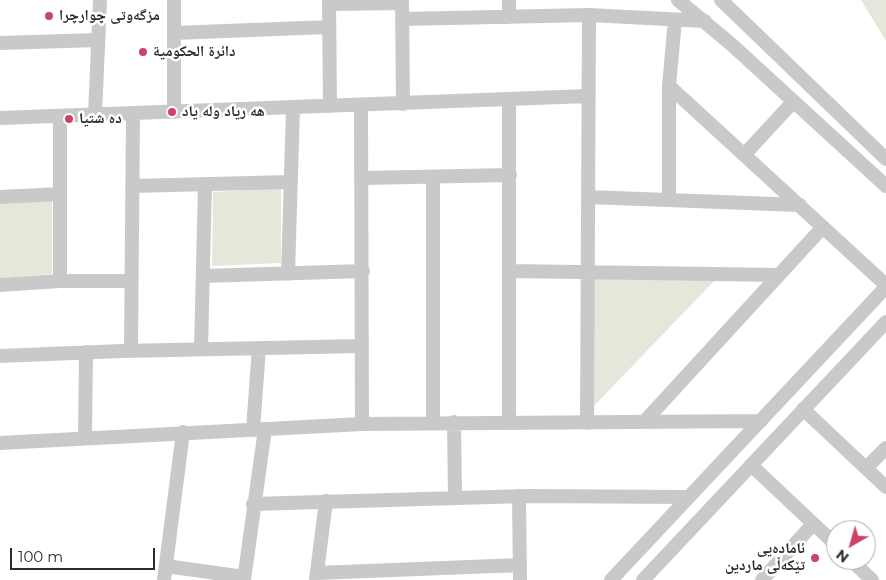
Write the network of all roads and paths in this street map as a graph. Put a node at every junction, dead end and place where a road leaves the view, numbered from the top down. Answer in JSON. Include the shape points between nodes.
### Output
{"nodes":[{"id":1,"x":100,"y":0,"type":"edge"},
{"id":2,"x":174,"y":0,"type":"edge"},
{"id":3,"x":509,"y":0,"type":"edge"},
{"id":4,"x":678,"y":0,"type":"edge"},
{"id":5,"x":721,"y":0,"type":"edge"},
{"id":6,"x":402,"y":1,"type":"edge"},
{"id":7,"x":329,"y":2,"type":"edge"},
{"id":8,"x":589,"y":15,"type":"junction"},
{"id":9,"x":509,"y":17,"type":"junction"},
{"id":10,"x":403,"y":19,"type":"junction"},
{"id":11,"x":675,"y":20,"type":"junction"},
{"id":12,"x":705,"y":21,"type":"junction"},
{"id":13,"x":329,"y":27,"type":"junction"},
{"id":14,"x":174,"y":33,"type":"junction"},
{"id":15,"x":98,"y":40,"type":"junction"},
{"id":16,"x":0,"y":43,"type":"edge"},
{"id":17,"x":669,"y":86,"type":"junction"},
{"id":18,"x":588,"y":96,"type":"junction"},
{"id":19,"x":509,"y":99,"type":"junction"},
{"id":20,"x":793,"y":102,"type":"junction"},
{"id":21,"x":403,"y":104,"type":"junction"},
{"id":22,"x":361,"y":105,"type":"junction"},
{"id":23,"x":330,"y":106,"type":"junction"},
{"id":24,"x":293,"y":107,"type":"junction"},
{"id":25,"x":174,"y":112,"type":"junction"},
{"id":26,"x":133,"y":113,"type":"junction"},
{"id":27,"x":95,"y":114,"type":"junction"},
{"id":28,"x":60,"y":116,"type":"junction"},
{"id":29,"x":0,"y":118,"type":"edge"},
{"id":30,"x":744,"y":155,"type":"junction"},
{"id":31,"x":886,"y":159,"type":"edge"},
{"id":32,"x":510,"y":175,"type":"junction"},
{"id":33,"x":433,"y":177,"type":"junction"},
{"id":34,"x":363,"y":178,"type":"junction"},
{"id":35,"x":289,"y":182,"type":"junction"},
{"id":36,"x":205,"y":184,"type":"junction"},
{"id":37,"x":132,"y":186,"type":"junction"},
{"id":38,"x":886,"y":186,"type":"edge"},
{"id":39,"x":60,"y":194,"type":"junction"},
{"id":40,"x":0,"y":197,"type":"edge"},
{"id":41,"x":588,"y":197,"type":"junction"},
{"id":42,"x":669,"y":198,"type":"junction"},
{"id":43,"x":800,"y":205,"type":"junction"},
{"id":44,"x":823,"y":226,"type":"junction"},
{"id":45,"x":510,"y":270,"type":"junction"},
{"id":46,"x":363,"y":271,"type":"junction"},
{"id":47,"x":589,"y":273,"type":"junction"},
{"id":48,"x":288,"y":274,"type":"junction"},
{"id":49,"x":779,"y":275,"type":"junction"},
{"id":50,"x":203,"y":276,"type":"junction"},
{"id":51,"x":60,"y":280,"type":"junction"},
{"id":52,"x":131,"y":281,"type":"junction"},
{"id":53,"x":0,"y":285,"type":"edge"},
{"id":54,"x":886,"y":286,"type":"edge"},
{"id":55,"x":862,"y":313,"type":"junction"},
{"id":56,"x":883,"y":325,"type":"edge"},
{"id":57,"x":362,"y":346,"type":"junction"},
{"id":58,"x":258,"y":348,"type":"junction"},
{"id":59,"x":201,"y":349,"type":"junction"},
{"id":60,"x":131,"y":350,"type":"junction"},
{"id":61,"x":86,"y":352,"type":"junction"},
{"id":62,"x":0,"y":356,"type":"edge"},
{"id":63,"x":803,"y":409,"type":"junction"},
{"id":64,"x":510,"y":421,"type":"junction"},
{"id":65,"x":761,"y":421,"type":"junction"},
{"id":66,"x":433,"y":422,"type":"junction"},
{"id":67,"x":454,"y":422,"type":"junction"},
{"id":68,"x":644,"y":422,"type":"junction"},
{"id":69,"x":587,"y":423,"type":"junction"},
{"id":70,"x":362,"y":424,"type":"junction"},
{"id":71,"x":259,"y":429,"type":"junction"},
{"id":72,"x":183,"y":432,"type":"junction"},
{"id":73,"x":85,"y":437,"type":"junction"},
{"id":74,"x":0,"y":443,"type":"edge"},
{"id":75,"x":886,"y":448,"type":"edge"},
{"id":76,"x":751,"y":465,"type":"junction"},
{"id":77,"x":866,"y":468,"type":"junction"},
{"id":78,"x":886,"y":487,"type":"edge"},
{"id":79,"x":518,"y":496,"type":"junction"},
{"id":80,"x":687,"y":497,"type":"junction"},
{"id":81,"x":455,"y":498,"type":"junction"},
{"id":82,"x":326,"y":502,"type":"junction"},
{"id":83,"x":253,"y":504,"type":"junction"},
{"id":84,"x":814,"y":524,"type":"junction"},
{"id":85,"x":826,"y":536,"type":"edge"},
{"id":86,"x":520,"y":565,"type":"junction"},
{"id":87,"x":862,"y":570,"type":"edge"},
{"id":88,"x":165,"y":573,"type":"edge"},
{"id":89,"x":388,"y":575,"type":"edge"},
{"id":90,"x":317,"y":577,"type":"edge"},
{"id":91,"x":244,"y":578,"type":"edge"},
{"id":92,"x":520,"y":580,"type":"edge"},
{"id":93,"x":611,"y":580,"type":"edge"},
{"id":94,"x":642,"y":580,"type":"edge"},
{"id":95,"x":762,"y":580,"type":"edge"},
{"id":96,"x":872,"y":580,"type":"edge"}],
"edges":[{"from":1,"to":15,"type":"street"},
{"from":2,"to":14,"type":"street"},
{"from":3,"to":9,"type":"street"},
{"from":4,"to":12,"type":"street"},
{"from":5,"to":31,"type":"street"},
{"from":6,"to":7,"type":"street"},
{"from":6,"to":10,"type":"street"},
{"from":7,"to":13,"type":"street"},
{"from":8,"to":9,"type":"street"},
{"from":8,"to":11,"type":"street"},
{"from":8,"to":18,"type":"street"},
{"from":9,"to":10,"type":"street"},
{"from":10,"to":21,"type":"street"},
{"from":11,"to":12,"type":"street"},
{"from":11,"to":17,"type":"street"},
{"from":12,"to":20,"type":"street"},
{"from":13,"to":14,"type":"street"},
{"from":13,"to":23,"type":"street"},
{"from":14,"to":25,"type":"street"},
{"from":15,"to":16,"type":"street"},
{"from":15,"to":27,"type":"street"},
{"from":17,"to":30,"type":"street"},
{"from":17,"to":42,"type":"street"},
{"from":18,"to":19,"type":"street"},
{"from":18,"to":41,"type":"street"},
{"from":19,"to":21,"type":"street"},
{"from":19,"to":32,"type":"street"},
{"from":20,"to":30,"type":"street"},
{"from":20,"to":38,"type":"street"},
{"from":21,"to":22,"type":"street"},
{"from":22,"to":23,"type":"street"},
{"from":22,"to":34,"type":"street"},
{"from":23,"to":24,"type":"street"},
{"from":24,"to":25,"type":"street"},
{"from":24,"to":35,"type":"street"},
{"from":25,"to":26,"type":"street"},
{"from":26,"to":27,"type":"street"},
{"from":26,"to":37,"type":"street"},
{"from":27,"to":28,"type":"street"},
{"from":28,"to":29,"type":"street"},
{"from":28,"to":39,"type":"street"},
{"from":30,"to":43,"type":"street"},
{"from":32,"to":33,"type":"street"},
{"from":32,"to":45,"type":"street"},
{"from":33,"to":34,"type":"street"},
{"from":33,"to":66,"type":"street"},
{"from":34,"to":46,"type":"street"},
{"from":35,"to":36,"type":"street"},
{"from":35,"to":48,"type":"street"},
{"from":36,"to":37,"type":"street"},
{"from":36,"to":50,"type":"street"},
{"from":37,"to":52,"type":"street"},
{"from":39,"to":40,"type":"street"},
{"from":39,"to":51,"type":"street"},
{"from":41,"to":42,"type":"street"},
{"from":41,"to":47,"type":"street"},
{"from":42,"to":43,"type":"street"},
{"from":43,"to":44,"type":"street"},
{"from":44,"to":49,"type":"street"},
{"from":44,"to":54,"type":"street"},
{"from":45,"to":47,"type":"street"},
{"from":45,"to":64,"type":"street"},
{"from":46,"to":48,"type":"street"},
{"from":46,"to":57,"type":"street"},
{"from":47,"to":49,"type":"street"},
{"from":47,"to":69,"type":"street"},
{"from":48,"to":50,"type":"street"},
{"from":49,"to":68,"type":"street"},
{"from":50,"to":59,"type":"street"},
{"from":51,"to":52,"type":"street"},
{"from":51,"to":53,"type":"street"},
{"from":52,"to":60,"type":"street"},
{"from":54,"to":55,"type":"street"},
{"from":55,"to":56,"type":"street"},
{"from":55,"to":65,"type":"street"},
{"from":56,"to":63,"type":"street"},
{"from":57,"to":58,"type":"street"},
{"from":57,"to":70,"type":"street"},
{"from":58,"to":59,"type":"street"},
{"from":58,"to":71,"type":"street"},
{"from":59,"to":60,"type":"street"},
{"from":60,"to":61,"type":"street"},
{"from":61,"to":62,"type":"street"},
{"from":61,"to":73,"type":"street"},
{"from":63,"to":76,"type":"street"},
{"from":63,"to":77,"type":"street"},
{"from":64,"to":67,"type":"street"},
{"from":64,"to":69,"type":"street"},
{"from":65,"to":68,"type":"street"},
{"from":65,"to":80,"type":"street"},
{"from":66,"to":67,"type":"street"},
{"from":66,"to":70,"type":"street"},
{"from":67,"to":81,"type":"street"},
{"from":68,"to":69,"type":"street"},
{"from":70,"to":71,"type":"street"},
{"from":71,"to":72,"type":"street"},
{"from":71,"to":83,"type":"street"},
{"from":72,"to":73,"type":"street"},
{"from":72,"to":88,"type":"street"},
{"from":73,"to":74,"type":"street"},
{"from":75,"to":77,"type":"street"},
{"from":76,"to":84,"type":"street"},
{"from":76,"to":94,"type":"street"},
{"from":77,"to":78,"type":"street"},
{"from":79,"to":80,"type":"street"},
{"from":79,"to":81,"type":"street"},
{"from":79,"to":86,"type":"street"},
{"from":80,"to":93,"type":"street"},
{"from":81,"to":82,"type":"street"},
{"from":82,"to":83,"type":"street"},
{"from":82,"to":90,"type":"street"},
{"from":83,"to":91,"type":"street"},
{"from":84,"to":85,"type":"street"},
{"from":84,"to":95,"type":"street"},
{"from":86,"to":89,"type":"street"},
{"from":86,"to":92,"type":"street"},
{"from":87,"to":96,"type":"street"},
{"from":88,"to":91,"type":"street"},
{"from":89,"to":90,"type":"street"}]}
